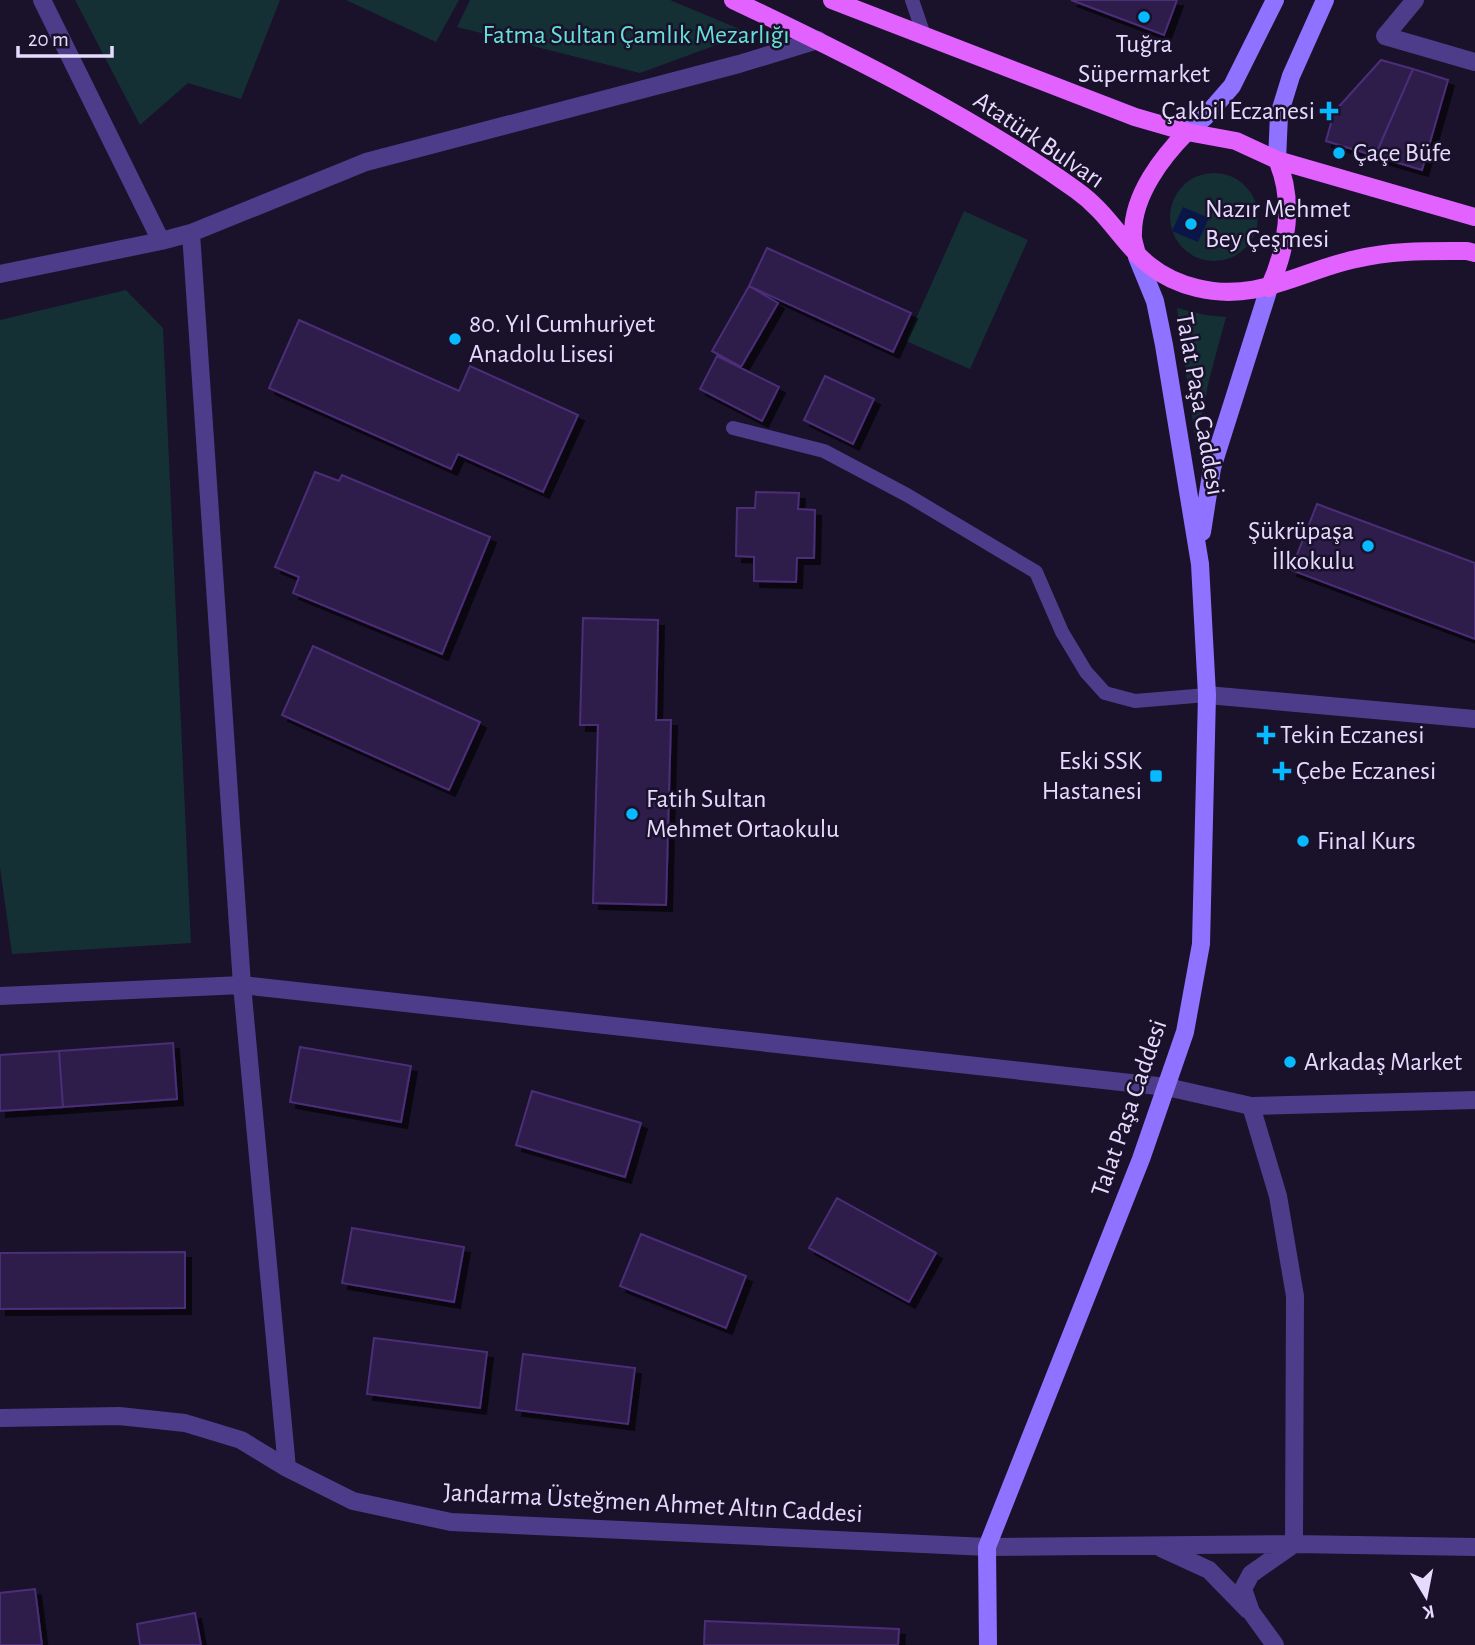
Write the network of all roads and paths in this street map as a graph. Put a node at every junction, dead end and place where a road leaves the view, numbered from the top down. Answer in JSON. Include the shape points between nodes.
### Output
{"nodes":[{"id":1,"x":42,"y":0,"type":"edge"},
{"id":2,"x":733,"y":0,"type":"edge"},
{"id":3,"x":832,"y":0,"type":"edge"},
{"id":4,"x":912,"y":0,"type":"edge"},
{"id":5,"x":1275,"y":0,"type":"edge"},
{"id":6,"x":1325,"y":0,"type":"edge"},
{"id":7,"x":1415,"y":0,"type":"edge"},
{"id":8,"x":924,"y":35,"type":"junction"},
{"id":9,"x":818,"y":40,"type":"junction"},
{"id":10,"x":1475,"y":62,"type":"edge"},
{"id":11,"x":1187,"y":132,"type":"junction"},
{"id":12,"x":1277,"y":160,"type":"junction"},
{"id":13,"x":1475,"y":217,"type":"edge"},
{"id":14,"x":191,"y":233,"type":"junction"},
{"id":15,"x":161,"y":241,"type":"junction"},
{"id":16,"x":1475,"y":253,"type":"edge"},
{"id":17,"x":1138,"y":257,"type":"junction"},
{"id":18,"x":0,"y":274,"type":"edge"},
{"id":19,"x":1269,"y":288,"type":"junction"},
{"id":20,"x":733,"y":428,"type":"dead end"},
{"id":21,"x":1200,"y":564,"type":"junction"},
{"id":22,"x":1207,"y":695,"type":"junction"},
{"id":23,"x":1475,"y":719,"type":"edge"},
{"id":24,"x":243,"y":985,"type":"junction"},
{"id":25,"x":0,"y":996,"type":"edge"},
{"id":26,"x":1167,"y":1087,"type":"junction"},
{"id":27,"x":1475,"y":1100,"type":"edge"},
{"id":28,"x":1251,"y":1106,"type":"junction"},
{"id":29,"x":0,"y":1418,"type":"edge"},
{"id":30,"x":287,"y":1468,"type":"junction"},
{"id":31,"x":1294,"y":1544,"type":"junction"},
{"id":32,"x":1158,"y":1546,"type":"junction"},
{"id":33,"x":1475,"y":1547,"type":"edge"},
{"id":34,"x":987,"y":1548,"type":"junction"},
{"id":35,"x":1251,"y":1612,"type":"junction"},
{"id":36,"x":988,"y":1645,"type":"edge"},
{"id":37,"x":1275,"y":1645,"type":"edge"}],
"edges":[{"from":1,"to":15,"type":"street"},
{"from":2,"to":9,"type":"main road","name":"Atatürk Bulvarı"},
{"from":3,"to":8,"type":"main road","name":"Atatürk Bulvarı"},
{"from":4,"to":8,"type":"lane"},
{"from":5,"to":11,"type":"main road","via":[[1232,86]]},
{"from":6,"to":12,"type":"main road","via":[[1279,115]]},
{"from":7,"to":10,"type":"street","via":[[1385,36]]},
{"from":8,"to":11,"type":"main road","name":"Atatürk Bulvarı","via":[[1135,117]]},
{"from":9,"to":14,"type":"street","via":[[366,162]]},
{"from":9,"to":17,"type":"main road","name":"Atatürk Bulvarı","via":[[991,135],[1078,191]]},
{"from":11,"to":12,"type":"main road","name":"Atatürk Bulvarı","via":[[1236,141]]},
{"from":11,"to":17,"type":"main road","via":[[1158,166],[1142,197],[1132,234]]},
{"from":12,"to":13,"type":"main road","name":"Atatürk Bulvarı"},
{"from":12,"to":19,"type":"main road","via":[[1287,185],[1287,211],[1281,255]]},
{"from":14,"to":15,"type":"street"},
{"from":14,"to":24,"type":"street"},
{"from":15,"to":18,"type":"street"},
{"from":16,"to":19,"type":"main road","name":"Atatürk Bulvarı","via":[[1400,252],[1357,258]]},
{"from":17,"to":19,"type":"main road","name":"Atatürk Bulvarı","via":[[1163,276],[1197,289]]},
{"from":17,"to":21,"type":"main road","name":"Talat Paşa Caddesi","via":[[1162,334]]},
{"from":19,"to":21,"type":"main road","name":"Talat Paşa Caddesi","via":[[1212,468]]},
{"from":20,"to":22,"type":"lane","via":[[824,451],[1036,572],[1062,632],[1105,692],[1135,701]]},
{"from":21,"to":22,"type":"main road","name":"Talat Paşa Caddesi"},
{"from":22,"to":23,"type":"street"},
{"from":22,"to":26,"type":"main road","name":"Talat Paşa Caddesi","via":[[1201,944],[1185,1032]]},
{"from":24,"to":25,"type":"street"},
{"from":24,"to":26,"type":"street"},
{"from":24,"to":30,"type":"street"},
{"from":26,"to":28,"type":"street"},
{"from":26,"to":34,"type":"main road","name":"Talat Paşa Caddesi"},
{"from":27,"to":28,"type":"street"},
{"from":28,"to":31,"type":"street","via":[[1278,1196],[1295,1296]]},
{"from":29,"to":30,"type":"street","name":"Jandarma Üsteğmen Ahmet Altın Caddesi","via":[[118,1416],[185,1423],[241,1440]]},
{"from":30,"to":34,"type":"street","name":"Jandarma Üsteğmen Ahmet Altın Caddesi","via":[[353,1501],[451,1522]]},
{"from":31,"to":32,"type":"street","name":"Jandarma Üsteğmen Ahmet Altın Caddesi"},
{"from":31,"to":33,"type":"street","name":"Jandarma Üsteğmen Ahmet Altın Caddesi"},
{"from":31,"to":35,"type":"street","via":[[1251,1573],[1243,1589]]},
{"from":32,"to":34,"type":"street","name":"Jandarma Üsteğmen Ahmet Altın Caddesi"},
{"from":32,"to":35,"type":"street","via":[[1209,1570]]},
{"from":34,"to":36,"type":"main road","name":"Talat Paşa Caddesi"},
{"from":35,"to":37,"type":"street"}]}
